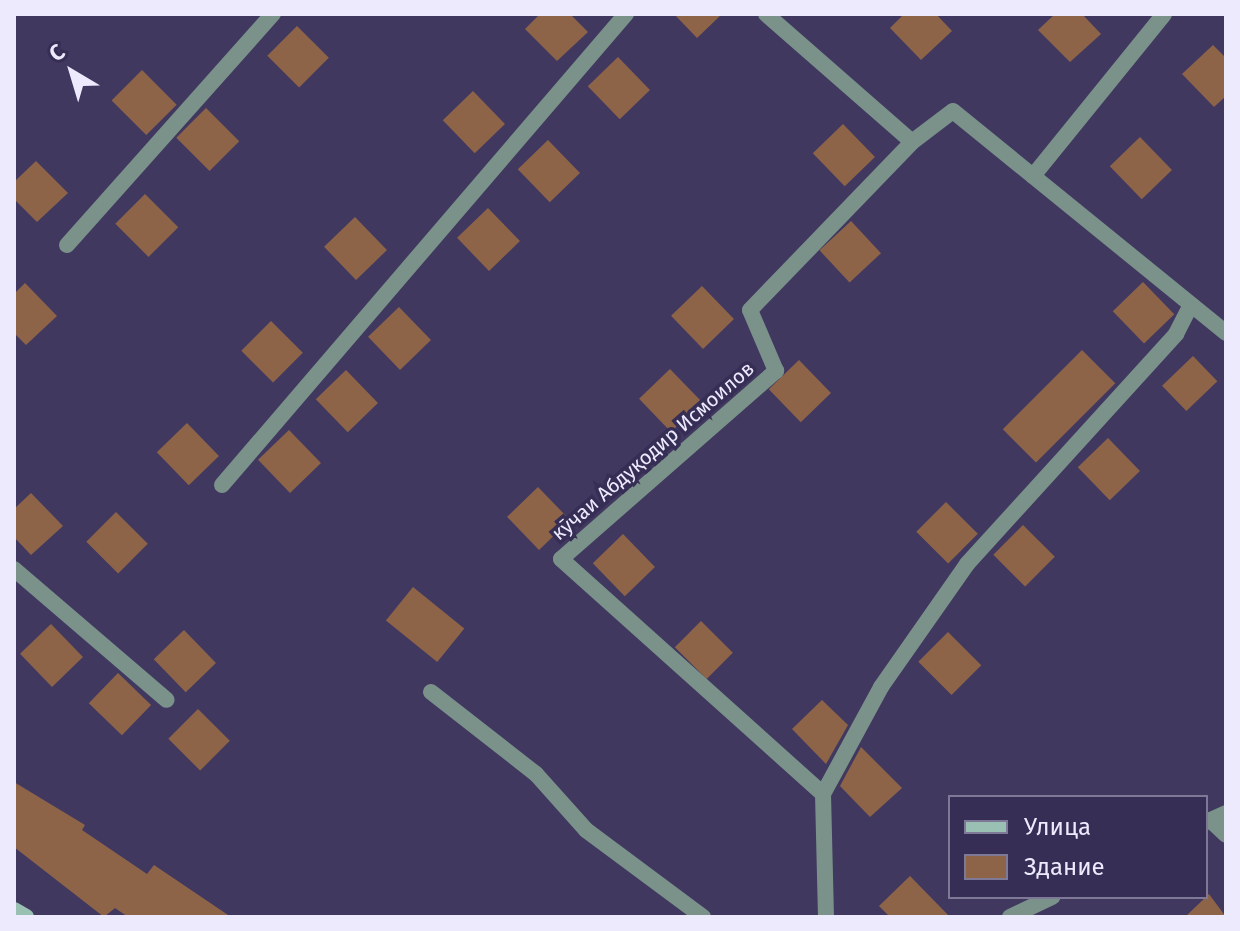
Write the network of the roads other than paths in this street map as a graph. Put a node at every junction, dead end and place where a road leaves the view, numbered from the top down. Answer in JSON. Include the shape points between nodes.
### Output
{"nodes":[{"id":1,"x":273,"y":14,"type":"edge"},
{"id":2,"x":626,"y":14,"type":"edge"},
{"id":3,"x":766,"y":14,"type":"edge"},
{"id":4,"x":1164,"y":14,"type":"edge"},
{"id":5,"x":912,"y":142,"type":"junction"},
{"id":6,"x":1033,"y":176,"type":"junction"},
{"id":7,"x":67,"y":245,"type":"dead end"},
{"id":8,"x":1191,"y":305,"type":"junction"},
{"id":9,"x":1226,"y":333,"type":"edge"},
{"id":10,"x":222,"y":485,"type":"dead end"},
{"id":11,"x":14,"y":569,"type":"edge"},
{"id":12,"x":431,"y":692,"type":"dead end"},
{"id":13,"x":167,"y":700,"type":"dead end"},
{"id":14,"x":823,"y":794,"type":"junction"},
{"id":15,"x":1214,"y":818,"type":"edge"},
{"id":16,"x":1226,"y":835,"type":"edge"},
{"id":17,"x":1048,"y":899,"type":"edge"},
{"id":18,"x":14,"y":910,"type":"edge"},
{"id":19,"x":26,"y":917,"type":"edge"},
{"id":20,"x":703,"y":917,"type":"edge"},
{"id":21,"x":826,"y":917,"type":"edge"},
{"id":22,"x":1010,"y":917,"type":"edge"}],
"edges":[{"from":1,"to":7,"type":"street"},
{"from":2,"to":10,"type":"street"},
{"from":3,"to":5,"type":"street"},
{"from":4,"to":6,"type":"street"},
{"from":5,"to":6,"type":"street","name":"кӯчаи Абдуқодир Исмоилов","via":[[953,111]]},
{"from":5,"to":14,"type":"street","name":"кӯчаи Абдуқодир Исмоилов","via":[[750,310],[776,371],[561,559]]},
{"from":6,"to":8,"type":"street","name":"кӯчаи Абдуқодир Исмоилов"},
{"from":8,"to":9,"type":"street","name":"кӯчаи Абдуқодир Исмоилов"},
{"from":8,"to":14,"type":"street","via":[[1176,334],[967,564],[881,687]]},
{"from":11,"to":13,"type":"street"},
{"from":12,"to":20,"type":"street","via":[[536,774],[586,830]]},
{"from":14,"to":21,"type":"street"},
{"from":15,"to":16,"type":"street"},
{"from":17,"to":22,"type":"street"},
{"from":18,"to":19,"type":"street"}]}
